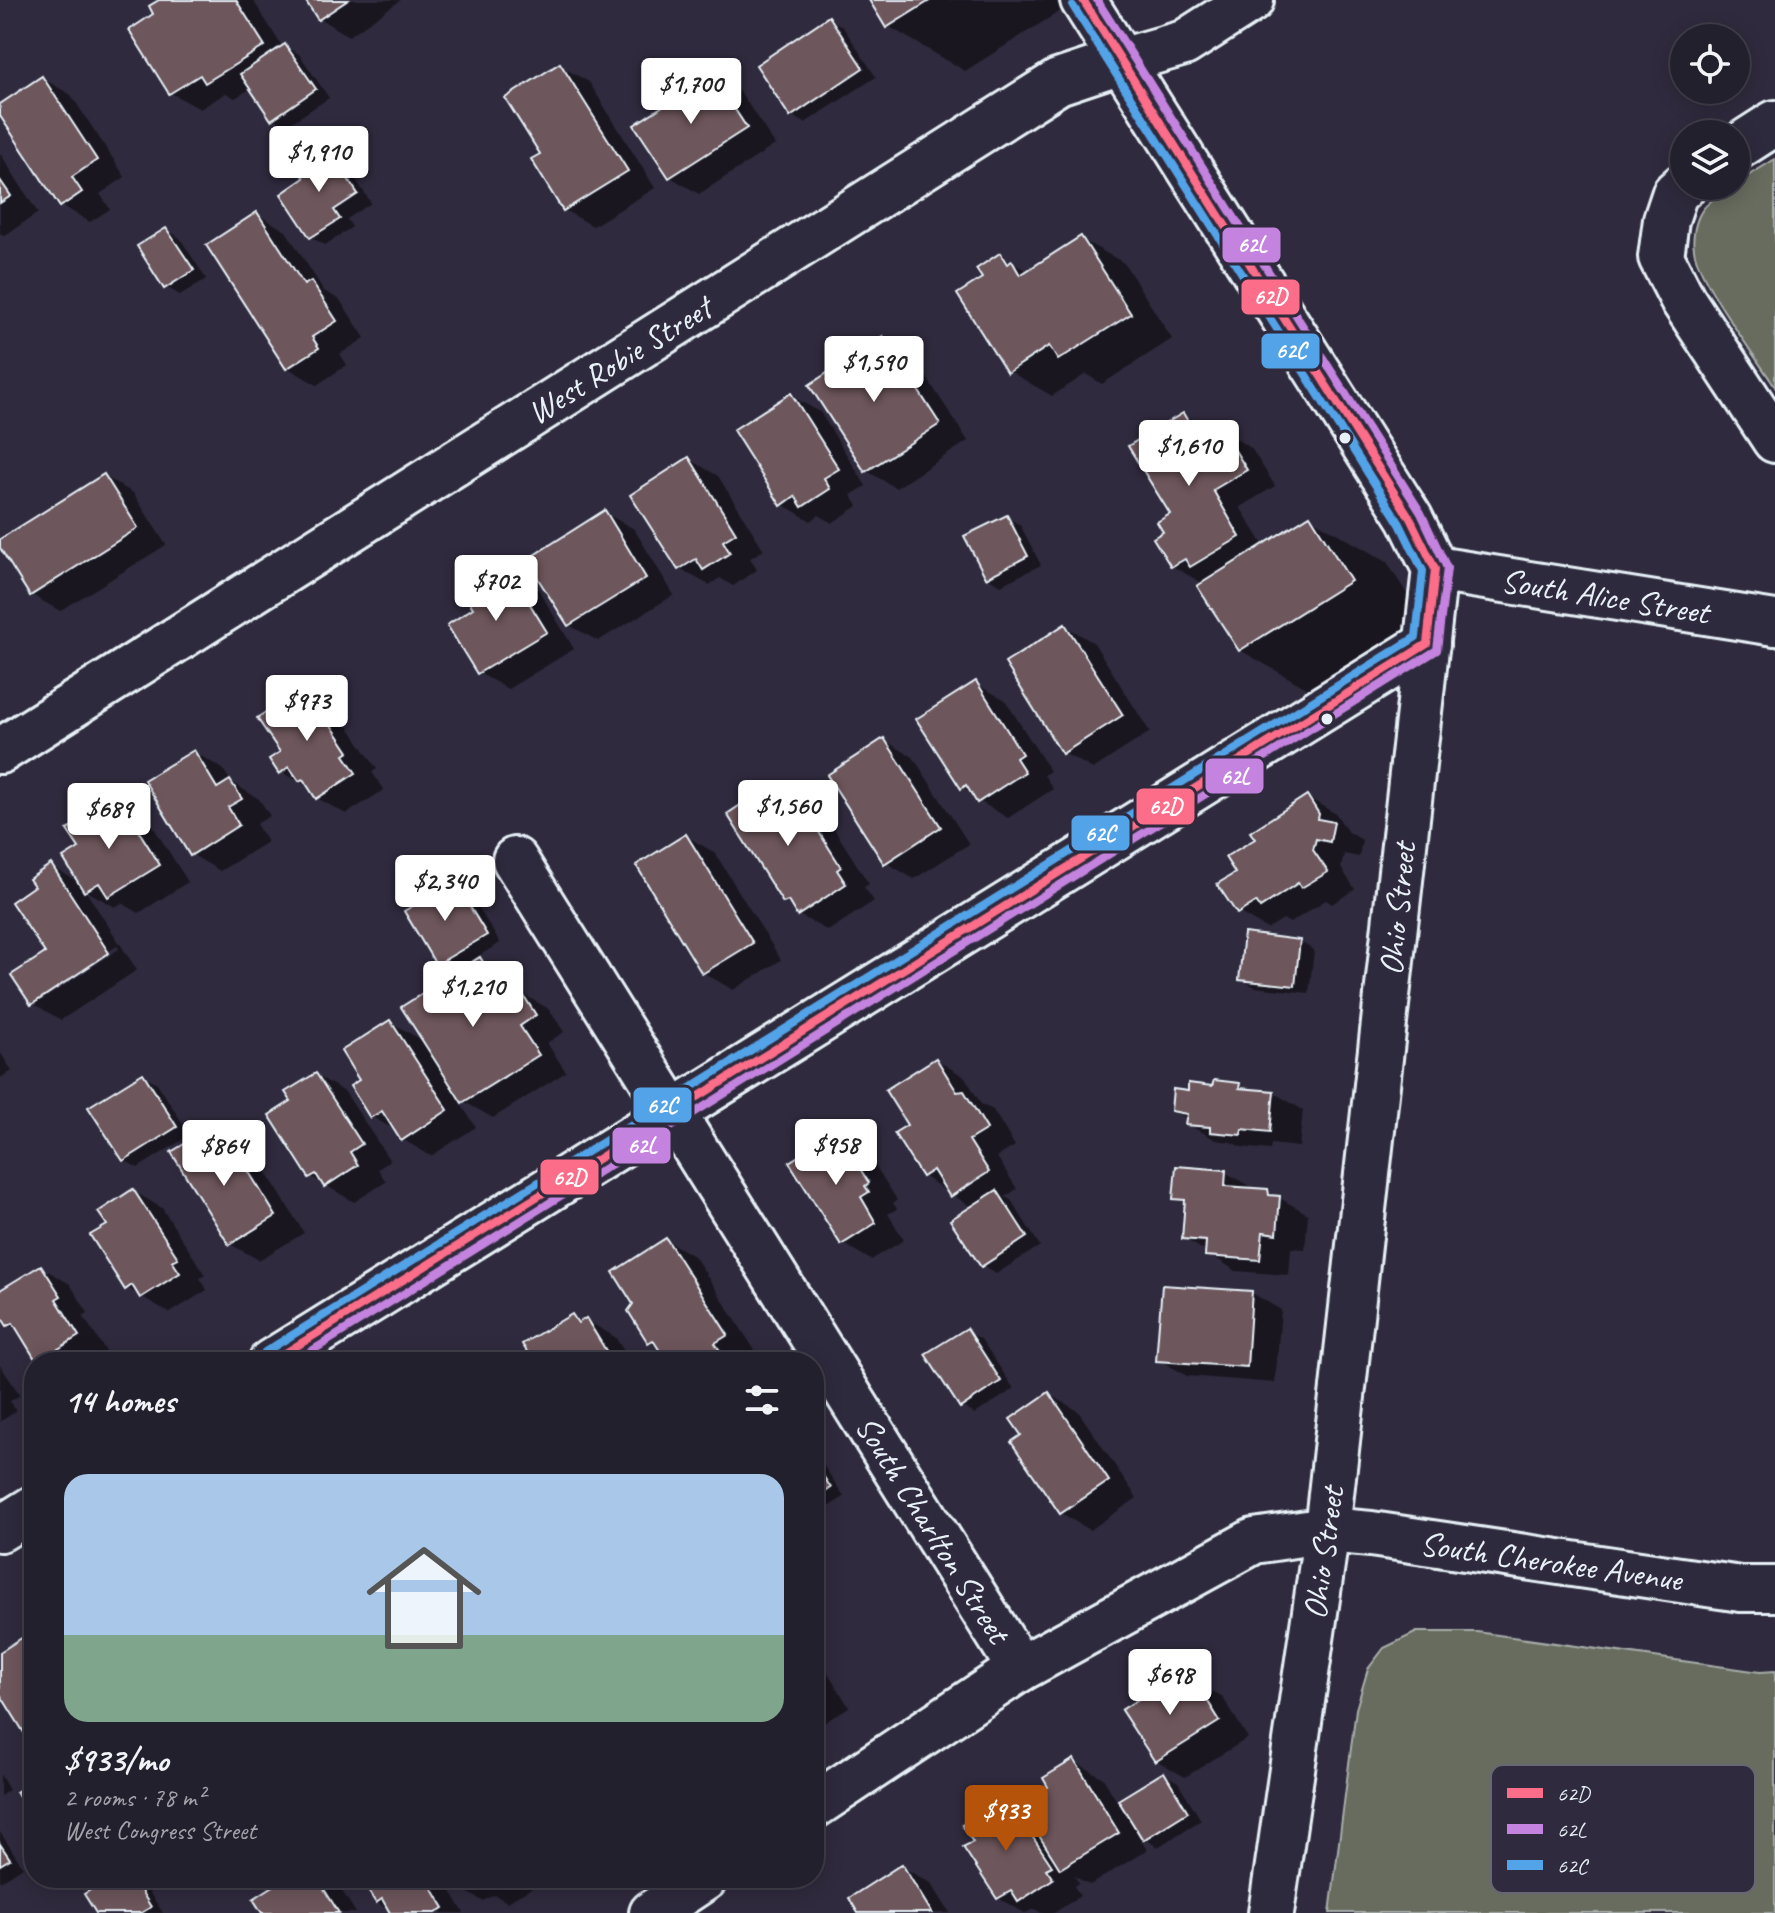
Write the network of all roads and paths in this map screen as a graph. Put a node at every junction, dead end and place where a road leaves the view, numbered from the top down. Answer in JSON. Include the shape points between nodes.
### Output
{"nodes":[{"id":1,"x":1083,"y":0,"type":"edge"},
{"id":2,"x":1251,"y":0,"type":"edge"},
{"id":3,"x":1121,"y":61,"type":"junction"},
{"id":4,"x":1775,"y":123,"type":"edge"},
{"id":5,"x":1750,"y":139,"type":"edge"},
{"id":6,"x":1673,"y":200,"type":"edge"},
{"id":7,"x":1775,"y":440,"type":"edge"},
{"id":8,"x":1435,"y":569,"type":"junction"},
{"id":9,"x":1775,"y":623,"type":"edge"},
{"id":10,"x":1427,"y":644,"type":"junction"},
{"id":11,"x":0,"y":751,"type":"edge"},
{"id":12,"x":515,"y":860,"type":"dead end"},
{"id":13,"x":672,"y":1115,"type":"junction"},
{"id":14,"x":287,"y":1352,"type":"edge"},
{"id":15,"x":821,"y":1352,"type":"edge"},
{"id":16,"x":824,"y":1357,"type":"edge"},
{"id":17,"x":24,"y":1514,"type":"edge"},
{"id":18,"x":0,"y":1529,"type":"edge"},
{"id":19,"x":1327,"y":1530,"type":"junction"},
{"id":20,"x":1775,"y":1589,"type":"edge"},
{"id":21,"x":1020,"y":1669,"type":"junction"},
{"id":22,"x":824,"y":1799,"type":"edge"},
{"id":23,"x":690,"y":1888,"type":"edge"},
{"id":24,"x":652,"y":1913,"type":"edge"},
{"id":25,"x":1271,"y":1913,"type":"edge"}],
"edges":[{"from":1,"to":3,"type":"street"},
{"from":2,"to":3,"type":"street","name":"West Robie Street","via":[[1184,43]]},
{"from":3,"to":8,"type":"street","via":[[1410,518]]},
{"from":3,"to":11,"type":"street","name":"West Robie Street","via":[[1058,82]]},
{"from":4,"to":5,"type":"street"},
{"from":6,"to":7,"type":"street","via":[[1661,257],[1683,300]]},
{"from":8,"to":9,"type":"street","name":"South Alice Street"},
{"from":8,"to":10,"type":"street","name":"Ohio Street"},
{"from":10,"to":13,"type":"street"},
{"from":10,"to":19,"type":"street","name":"Ohio Street"},
{"from":12,"to":13,"type":"street","name":"South Charlton Street"},
{"from":13,"to":14,"type":"street"},
{"from":13,"to":15,"type":"street","name":"South Charlton Street"},
{"from":16,"to":21,"type":"street","name":"South Charlton Street"},
{"from":17,"to":18,"type":"street"},
{"from":19,"to":20,"type":"street","name":"South Cherokee Avenue","via":[[1741,1589]]},
{"from":19,"to":21,"type":"street","name":"South Cherokee Avenue","via":[[1254,1541]]},
{"from":19,"to":25,"type":"street","name":"Ohio Street"},
{"from":21,"to":22,"type":"street","name":"South Cherokee Avenue"},
{"from":23,"to":24,"type":"street"}]}
